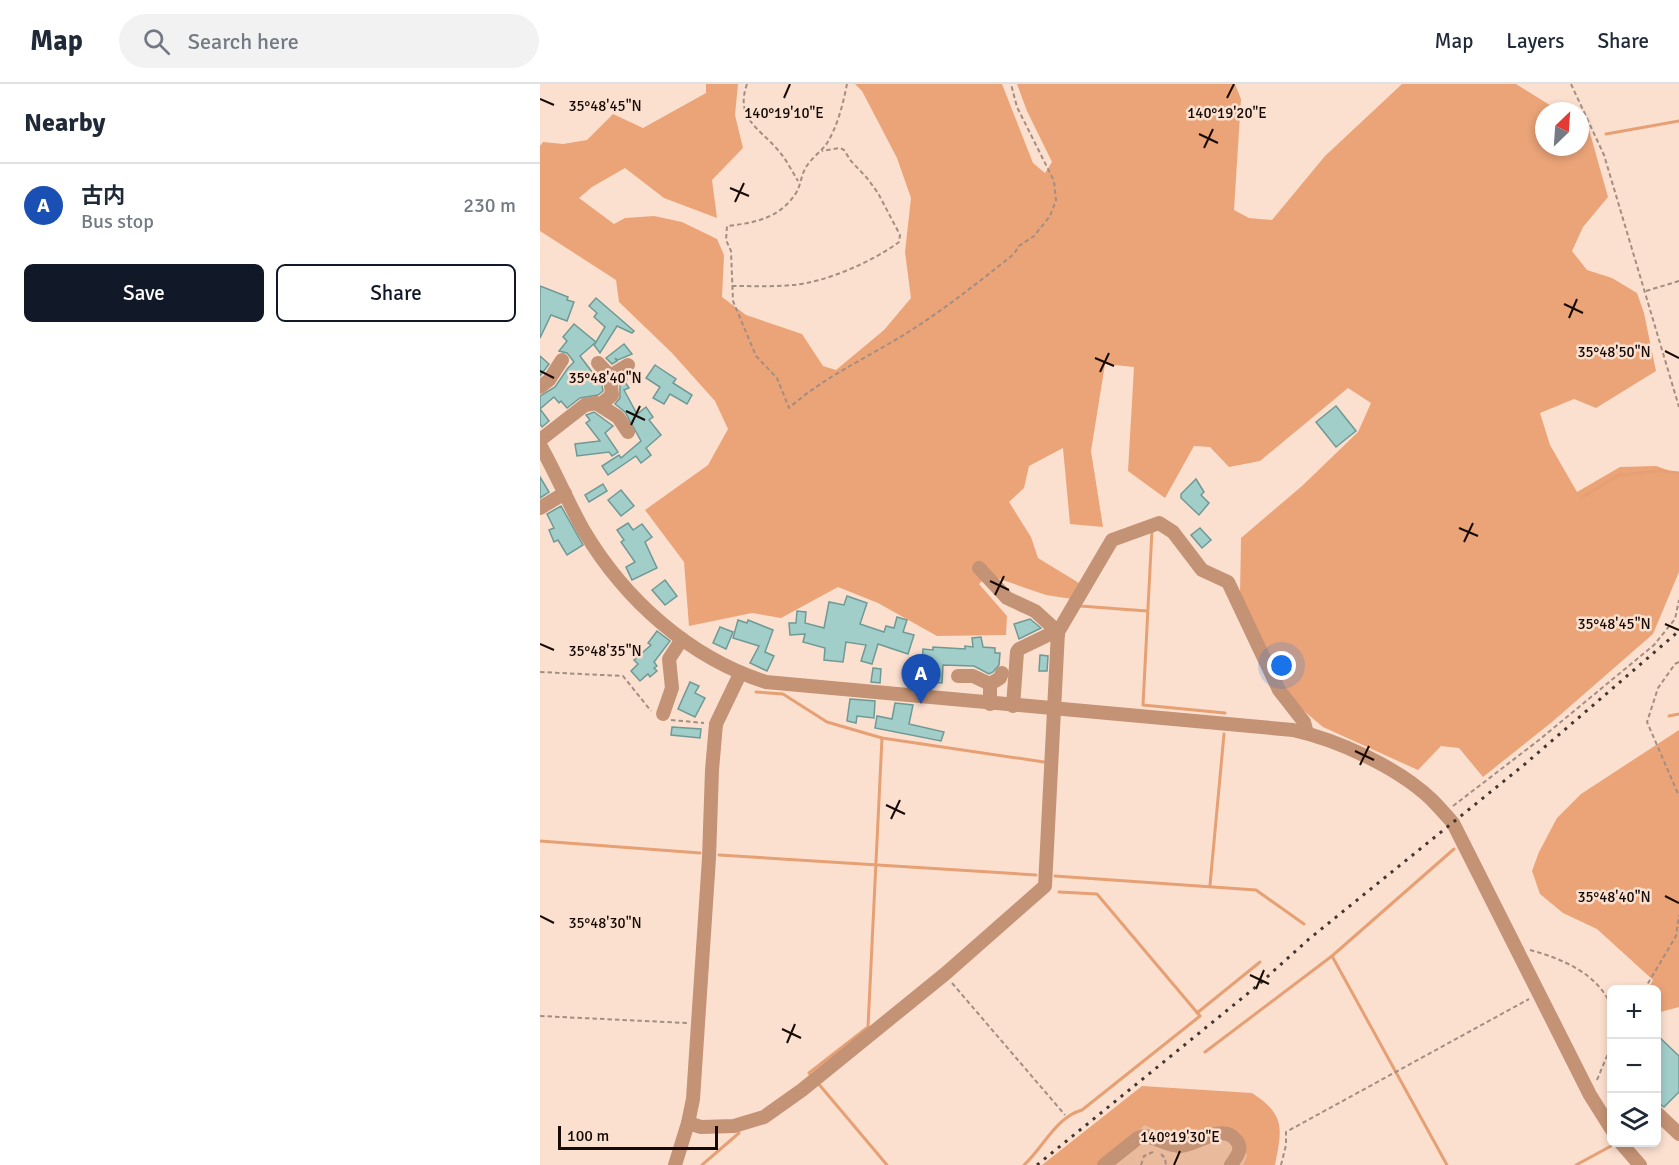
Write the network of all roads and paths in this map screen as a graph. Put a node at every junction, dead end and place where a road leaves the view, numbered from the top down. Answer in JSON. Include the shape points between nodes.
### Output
{"nodes":[{"id":1,"x":747,"y":84,"type":"edge"},
{"id":2,"x":847,"y":84,"type":"edge"},
{"id":3,"x":1011,"y":84,"type":"edge"},
{"id":4,"x":1571,"y":84,"type":"edge"},
{"id":5,"x":820,"y":152,"type":"junction"},
{"id":6,"x":799,"y":182,"type":"junction"},
{"id":7,"x":1679,"y":281,"type":"edge"},
{"id":8,"x":732,"y":286,"type":"junction"},
{"id":9,"x":1646,"y":291,"type":"junction"},
{"id":10,"x":562,"y":360,"type":"dead end"},
{"id":11,"x":598,"y":363,"type":"dead end"},
{"id":12,"x":628,"y":365,"type":"dead end"},
{"id":13,"x":610,"y":376,"type":"junction"},
{"id":14,"x":540,"y":387,"type":"edge"},
{"id":15,"x":600,"y":405,"type":"junction"},
{"id":16,"x":1679,"y":407,"type":"edge"},
{"id":17,"x":628,"y":432,"type":"dead end"},
{"id":18,"x":540,"y":440,"type":"edge"},
{"id":19,"x":540,"y":445,"type":"edge"},
{"id":20,"x":565,"y":493,"type":"junction"},
{"id":21,"x":540,"y":508,"type":"edge"},
{"id":22,"x":979,"y":567,"type":"dead end"},
{"id":23,"x":1679,"y":600,"type":"edge"},
{"id":24,"x":1058,"y":633,"type":"junction"},
{"id":25,"x":682,"y":639,"type":"junction"},
{"id":26,"x":1679,"y":662,"type":"edge"},
{"id":27,"x":540,"y":672,"type":"edge"},
{"id":28,"x":740,"y":674,"type":"junction"},
{"id":29,"x":1002,"y":674,"type":"dead end"},
{"id":30,"x":623,"y":676,"type":"dead end"},
{"id":31,"x":958,"y":676,"type":"dead end"},
{"id":32,"x":990,"y":684,"type":"junction"},
{"id":33,"x":990,"y":704,"type":"junction"},
{"id":34,"x":1013,"y":706,"type":"junction"},
{"id":35,"x":1055,"y":710,"type":"junction"},
{"id":36,"x":663,"y":714,"type":"dead end"},
{"id":37,"x":1307,"y":733,"type":"junction"},
{"id":38,"x":1679,"y":796,"type":"edge"},
{"id":39,"x":1444,"y":813,"type":"junction"},
{"id":40,"x":1679,"y":915,"type":"edge"},
{"id":41,"x":1516,"y":947,"type":"junction"},
{"id":42,"x":945,"y":974,"type":"junction"},
{"id":43,"x":1647,"y":985,"type":"edge"},
{"id":44,"x":1540,"y":994,"type":"junction"},
{"id":45,"x":1607,"y":998,"type":"edge"},
{"id":46,"x":540,"y":1016,"type":"edge"},
{"id":47,"x":697,"y":1023,"type":"junction"},
{"id":48,"x":1607,"y":1054,"type":"edge"},
{"id":49,"x":1590,"y":1095,"type":"junction"},
{"id":50,"x":1065,"y":1115,"type":"dead end"},
{"id":51,"x":1661,"y":1118,"type":"edge"},
{"id":52,"x":688,"y":1123,"type":"junction"},
{"id":53,"x":1607,"y":1123,"type":"edge"},
{"id":54,"x":1679,"y":1134,"type":"edge"},
{"id":55,"x":1628,"y":1147,"type":"edge"},
{"id":56,"x":675,"y":1165,"type":"edge"},
{"id":57,"x":1104,"y":1165,"type":"edge"},
{"id":58,"x":1142,"y":1165,"type":"edge"},
{"id":59,"x":1166,"y":1165,"type":"edge"},
{"id":60,"x":1231,"y":1165,"type":"edge"},
{"id":61,"x":1281,"y":1165,"type":"edge"},
{"id":62,"x":1640,"y":1165,"type":"edge"}],
"edges":[{"from":1,"to":6,"type":"path","via":[[742,95],[749,120],[780,153]]},
{"from":2,"to":5,"type":"path","via":[[833,130]]},
{"from":3,"to":8,"type":"path","via":[[1017,107],[1054,181],[1056,200],[1050,216],[1034,236],[965,293],[910,331],[810,390],[789,408],[777,378],[756,356],[733,301]]},
{"from":4,"to":9,"type":"path","via":[[1604,155]]},
{"from":5,"to":6,"type":"path"},
{"from":5,"to":8,"type":"path","via":[[829,148],[844,150],[878,193],[900,235],[899,242],[814,282]]},
{"from":6,"to":8,"type":"path","via":[[788,204],[773,215],[727,226]]},
{"from":7,"to":9,"type":"path"},
{"from":9,"to":16,"type":"path"},
{"from":10,"to":14,"type":"street"},
{"from":11,"to":13,"type":"street"},
{"from":12,"to":13,"type":"street"},
{"from":13,"to":15,"type":"street","via":[[612,395]]},
{"from":15,"to":17,"type":"street","via":[[618,417]]},
{"from":15,"to":18,"type":"street","via":[[585,405]]},
{"from":19,"to":20,"type":"street"},
{"from":20,"to":21,"type":"street"},
{"from":20,"to":25,"type":"street","via":[[584,530],[622,585]]},
{"from":22,"to":24,"type":"street","via":[[1007,598],[1035,611]]},
{"from":23,"to":39,"type":"path","via":[[1675,619],[1654,645]]},
{"from":24,"to":34,"type":"street","via":[[1019,649]]},
{"from":24,"to":35,"type":"street"},
{"from":24,"to":37,"type":"street","via":[[1112,540],[1159,523],[1173,532],[1202,570],[1228,582],[1279,690],[1304,722]]},
{"from":25,"to":28,"type":"street"},
{"from":25,"to":36,"type":"street","via":[[669,659],[672,688]]},
{"from":26,"to":38,"type":"path","via":[[1658,688],[1647,722]]},
{"from":27,"to":30,"type":"path"},
{"from":28,"to":33,"type":"street","via":[[766,682]]},
{"from":28,"to":47,"type":"street","via":[[716,724]]},
{"from":29,"to":32,"type":"street"},
{"from":31,"to":32,"type":"street","via":[[973,676]]},
{"from":32,"to":33,"type":"street"},
{"from":33,"to":34,"type":"street"},
{"from":34,"to":35,"type":"street"},
{"from":35,"to":37,"type":"street"},
{"from":35,"to":42,"type":"street","via":[[1045,886]]},
{"from":37,"to":39,"type":"street","via":[[1345,747],[1402,778]]},
{"from":39,"to":41,"type":"street","via":[[1453,823]]},
{"from":40,"to":43,"type":"path","via":[[1676,936]]},
{"from":41,"to":44,"type":"street"},
{"from":41,"to":45,"type":"path","via":[[1550,956],[1589,975]]},
{"from":42,"to":50,"type":"path"},
{"from":42,"to":52,"type":"street","via":[[764,1117],[734,1126],[701,1127]]},
{"from":44,"to":49,"type":"street"},
{"from":44,"to":61,"type":"path","via":[[1286,1132]]},
{"from":46,"to":47,"type":"path"},
{"from":47,"to":52,"type":"street"},
{"from":48,"to":49,"type":"path"},
{"from":49,"to":53,"type":"street"},
{"from":51,"to":54,"type":"street"},
{"from":52,"to":56,"type":"street"},
{"from":55,"to":62,"type":"street"},
{"from":57,"to":60,"type":"street","via":[[1144,1136],[1182,1146],[1215,1134],[1234,1138],[1240,1146]]},
{"from":58,"to":59,"type":"path","via":[[1144,1156],[1154,1152],[1162,1155]]}]}
